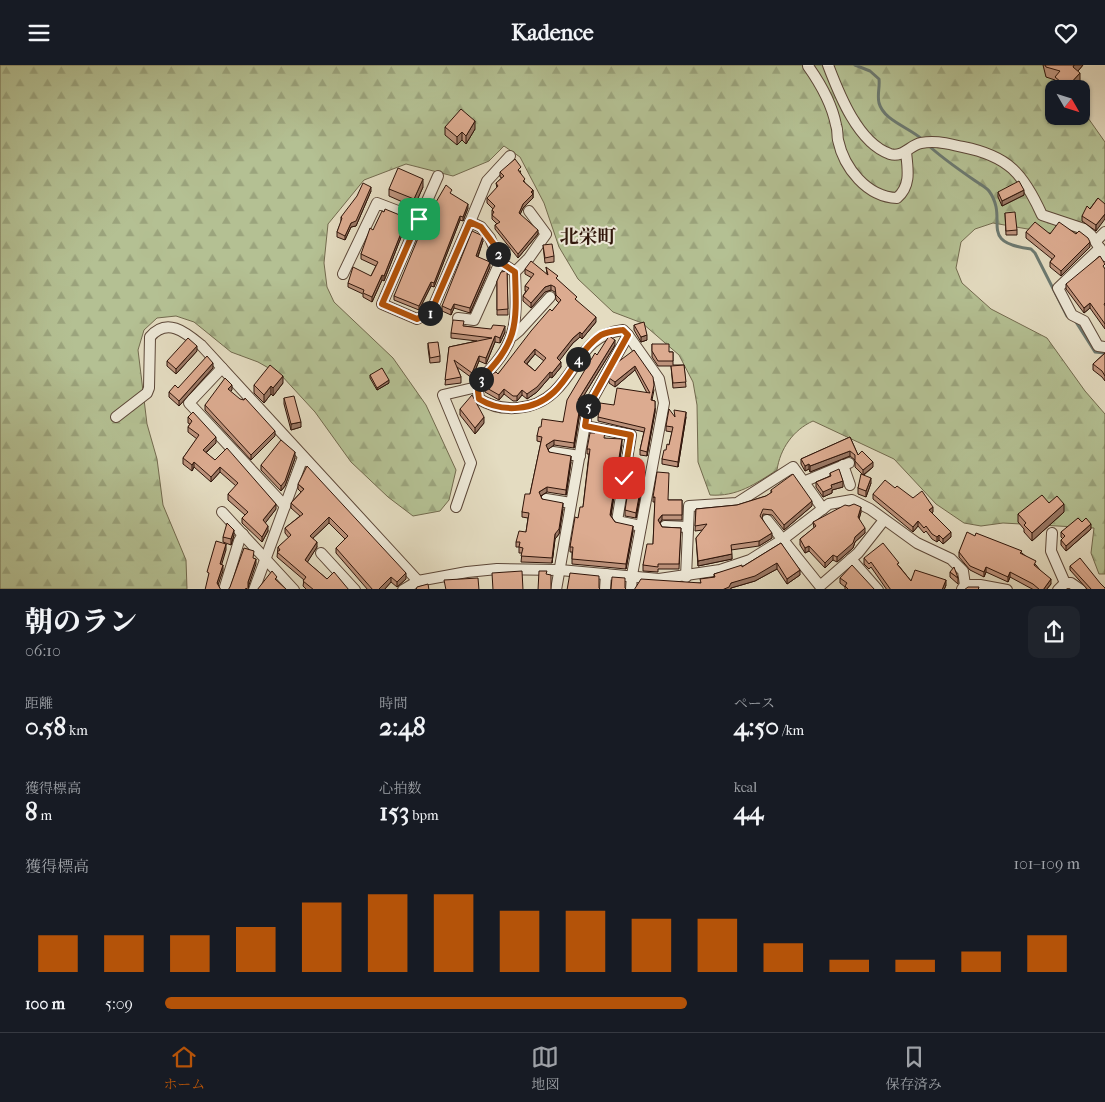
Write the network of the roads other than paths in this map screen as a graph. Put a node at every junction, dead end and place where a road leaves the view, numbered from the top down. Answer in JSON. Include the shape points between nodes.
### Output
{"nodes":[{"id":1,"x":808,"y":65,"type":"edge"},
{"id":2,"x":828,"y":65,"type":"edge"},
{"id":3,"x":906,"y":152,"type":"junction"},
{"id":4,"x":510,"y":156,"type":"dead end"},
{"id":5,"x":438,"y":176,"type":"dead end"},
{"id":6,"x":529,"y":211,"type":"dead end"},
{"id":7,"x":419,"y":219,"type":"junction"},
{"id":8,"x":470,"y":222,"type":"junction"},
{"id":9,"x":1105,"y":232,"type":"edge"},
{"id":10,"x":1100,"y":248,"type":"edge"},
{"id":11,"x":500,"y":262,"type":"junction"},
{"id":12,"x":515,"y":272,"type":"junction"},
{"id":13,"x":343,"y":273,"type":"dead end"},
{"id":14,"x":550,"y":297,"type":"dead end"},
{"id":15,"x":458,"y":318,"type":"edge"},
{"id":16,"x":628,"y":335,"type":"junction"},
{"id":17,"x":512,"y":336,"type":"junction"},
{"id":18,"x":1105,"y":347,"type":"edge"},
{"id":19,"x":222,"y":368,"type":"junction"},
{"id":20,"x":477,"y":387,"type":"junction"},
{"id":21,"x":116,"y":417,"type":"dead end"},
{"id":22,"x":585,"y":426,"type":"junction"},
{"id":23,"x":553,"y":452,"type":"edge"},
{"id":24,"x":580,"y":456,"type":"junction"},
{"id":25,"x":303,"y":457,"type":"junction"},
{"id":26,"x":803,"y":482,"type":"junction"},
{"id":27,"x":850,"y":485,"type":"dead end"},
{"id":28,"x":546,"y":499,"type":"edge"},
{"id":29,"x":571,"y":503,"type":"junction"},
{"id":30,"x":285,"y":506,"type":"junction"},
{"id":31,"x":456,"y":507,"type":"dead end"},
{"id":32,"x":823,"y":509,"type":"junction"},
{"id":33,"x":222,"y":511,"type":"dead end"},
{"id":34,"x":767,"y":520,"type":"dead end"},
{"id":35,"x":884,"y":520,"type":"junction"},
{"id":36,"x":641,"y":526,"type":"junction"},
{"id":37,"x":665,"y":526,"type":"edge"},
{"id":38,"x":688,"y":527,"type":"junction"},
{"id":39,"x":1052,"y":533,"type":"dead end"},
{"id":40,"x":243,"y":534,"type":"junction"},
{"id":41,"x":782,"y":540,"type":"junction"},
{"id":42,"x":321,"y":553,"type":"dead end"},
{"id":43,"x":266,"y":559,"type":"junction"},
{"id":44,"x":851,"y":559,"type":"junction"},
{"id":45,"x":560,"y":570,"type":"junction"},
{"id":46,"x":606,"y":573,"type":"junction"},
{"id":47,"x":632,"y":575,"type":"junction"},
{"id":48,"x":686,"y":577,"type":"junction"},
{"id":49,"x":418,"y":581,"type":"junction"},
{"id":50,"x":1061,"y":586,"type":"edge"},
{"id":51,"x":963,"y":587,"type":"edge"},
{"id":52,"x":224,"y":589,"type":"edge"},
{"id":53,"x":254,"y":589,"type":"edge"},
{"id":54,"x":294,"y":589,"type":"edge"},
{"id":55,"x":355,"y":589,"type":"edge"},
{"id":56,"x":403,"y":589,"type":"edge"},
{"id":57,"x":556,"y":589,"type":"edge"},
{"id":58,"x":604,"y":589,"type":"edge"},
{"id":59,"x":631,"y":589,"type":"edge"},
{"id":60,"x":878,"y":589,"type":"edge"},
{"id":61,"x":1007,"y":589,"type":"edge"},
{"id":62,"x":1081,"y":589,"type":"edge"}],
"edges":[{"from":1,"to":3,"type":"street","via":[[829,105],[838,141],[851,171],[869,189],[888,198],[897,198],[904,192],[908,179]]},
{"from":2,"to":3,"type":"street","via":[[852,118],[871,141],[892,155]]},
{"from":3,"to":10,"type":"street","via":[[916,144],[929,141],[989,153],[1020,175],[1042,215],[1084,229]]},
{"from":4,"to":8,"type":"street","via":[[487,181]]},
{"from":5,"to":7,"type":"street"},
{"from":6,"to":12,"type":"street","via":[[546,234],[530,258]]},
{"from":7,"to":8,"type":"street","via":[[382,304],[417,319],[431,312]]},
{"from":7,"to":13,"type":"street","via":[[377,203]]},
{"from":8,"to":11,"type":"street","via":[[481,227],[490,238]]},
{"from":9,"to":10,"type":"street"},
{"from":10,"to":18,"type":"street","via":[[1058,288],[1072,315],[1084,321],[1098,346]]},
{"from":11,"to":12,"type":"street"},
{"from":11,"to":15,"type":"street","via":[[474,320]]},
{"from":12,"to":17,"type":"street","via":[[516,312]]},
{"from":14,"to":17,"type":"street"},
{"from":16,"to":20,"type":"street","via":[[623,330],[602,334],[554,393],[528,407],[490,406],[479,399]]},
{"from":16,"to":22,"type":"street","via":[[588,407]]},
{"from":16,"to":36,"type":"street","via":[[659,379],[663,391],[663,409]]},
{"from":17,"to":20,"type":"street"},
{"from":19,"to":21,"type":"street","via":[[186,333],[175,327],[160,328],[150,337],[149,389]]},
{"from":19,"to":25,"type":"street"},
{"from":19,"to":30,"type":"street","via":[[188,403]]},
{"from":20,"to":31,"type":"street","via":[[443,395],[471,463]]},
{"from":22,"to":24,"type":"street"},
{"from":22,"to":36,"type":"street","via":[[631,435],[617,521]]},
{"from":23,"to":24,"type":"street"},
{"from":24,"to":29,"type":"street"},
{"from":25,"to":30,"type":"street"},
{"from":25,"to":49,"type":"street"},
{"from":26,"to":27,"type":"street","via":[[846,464]]},
{"from":26,"to":32,"type":"street"},
{"from":26,"to":38,"type":"street","via":[[793,467],[737,503],[689,506]]},
{"from":28,"to":29,"type":"street"},
{"from":29,"to":45,"type":"street"},
{"from":30,"to":43,"type":"street"},
{"from":32,"to":35,"type":"street","via":[[842,500],[852,500]]},
{"from":32,"to":41,"type":"street"},
{"from":33,"to":40,"type":"street"},
{"from":34,"to":41,"type":"street"},
{"from":35,"to":44,"type":"street"},
{"from":35,"to":51,"type":"street","via":[[917,543],[951,559],[963,571]]},
{"from":36,"to":47,"type":"street"},
{"from":37,"to":38,"type":"street"},
{"from":38,"to":48,"type":"street"},
{"from":39,"to":50,"type":"street","via":[[1051,551]]},
{"from":40,"to":43,"type":"street"},
{"from":40,"to":52,"type":"street"},
{"from":41,"to":44,"type":"street","via":[[820,586]]},
{"from":41,"to":48,"type":"street","via":[[750,560]]},
{"from":42,"to":55,"type":"street"},
{"from":43,"to":53,"type":"street"},
{"from":43,"to":54,"type":"street"},
{"from":44,"to":60,"type":"street"},
{"from":45,"to":46,"type":"street"},
{"from":45,"to":49,"type":"street","via":[[497,569]]},
{"from":45,"to":57,"type":"street"},
{"from":46,"to":47,"type":"street"},
{"from":46,"to":58,"type":"street"},
{"from":47,"to":48,"type":"street","via":[[659,579]]},
{"from":47,"to":59,"type":"street"},
{"from":49,"to":56,"type":"street"},
{"from":50,"to":62,"type":"street","via":[[1078,585]]},
{"from":51,"to":61,"type":"street","via":[[980,585]]}]}
